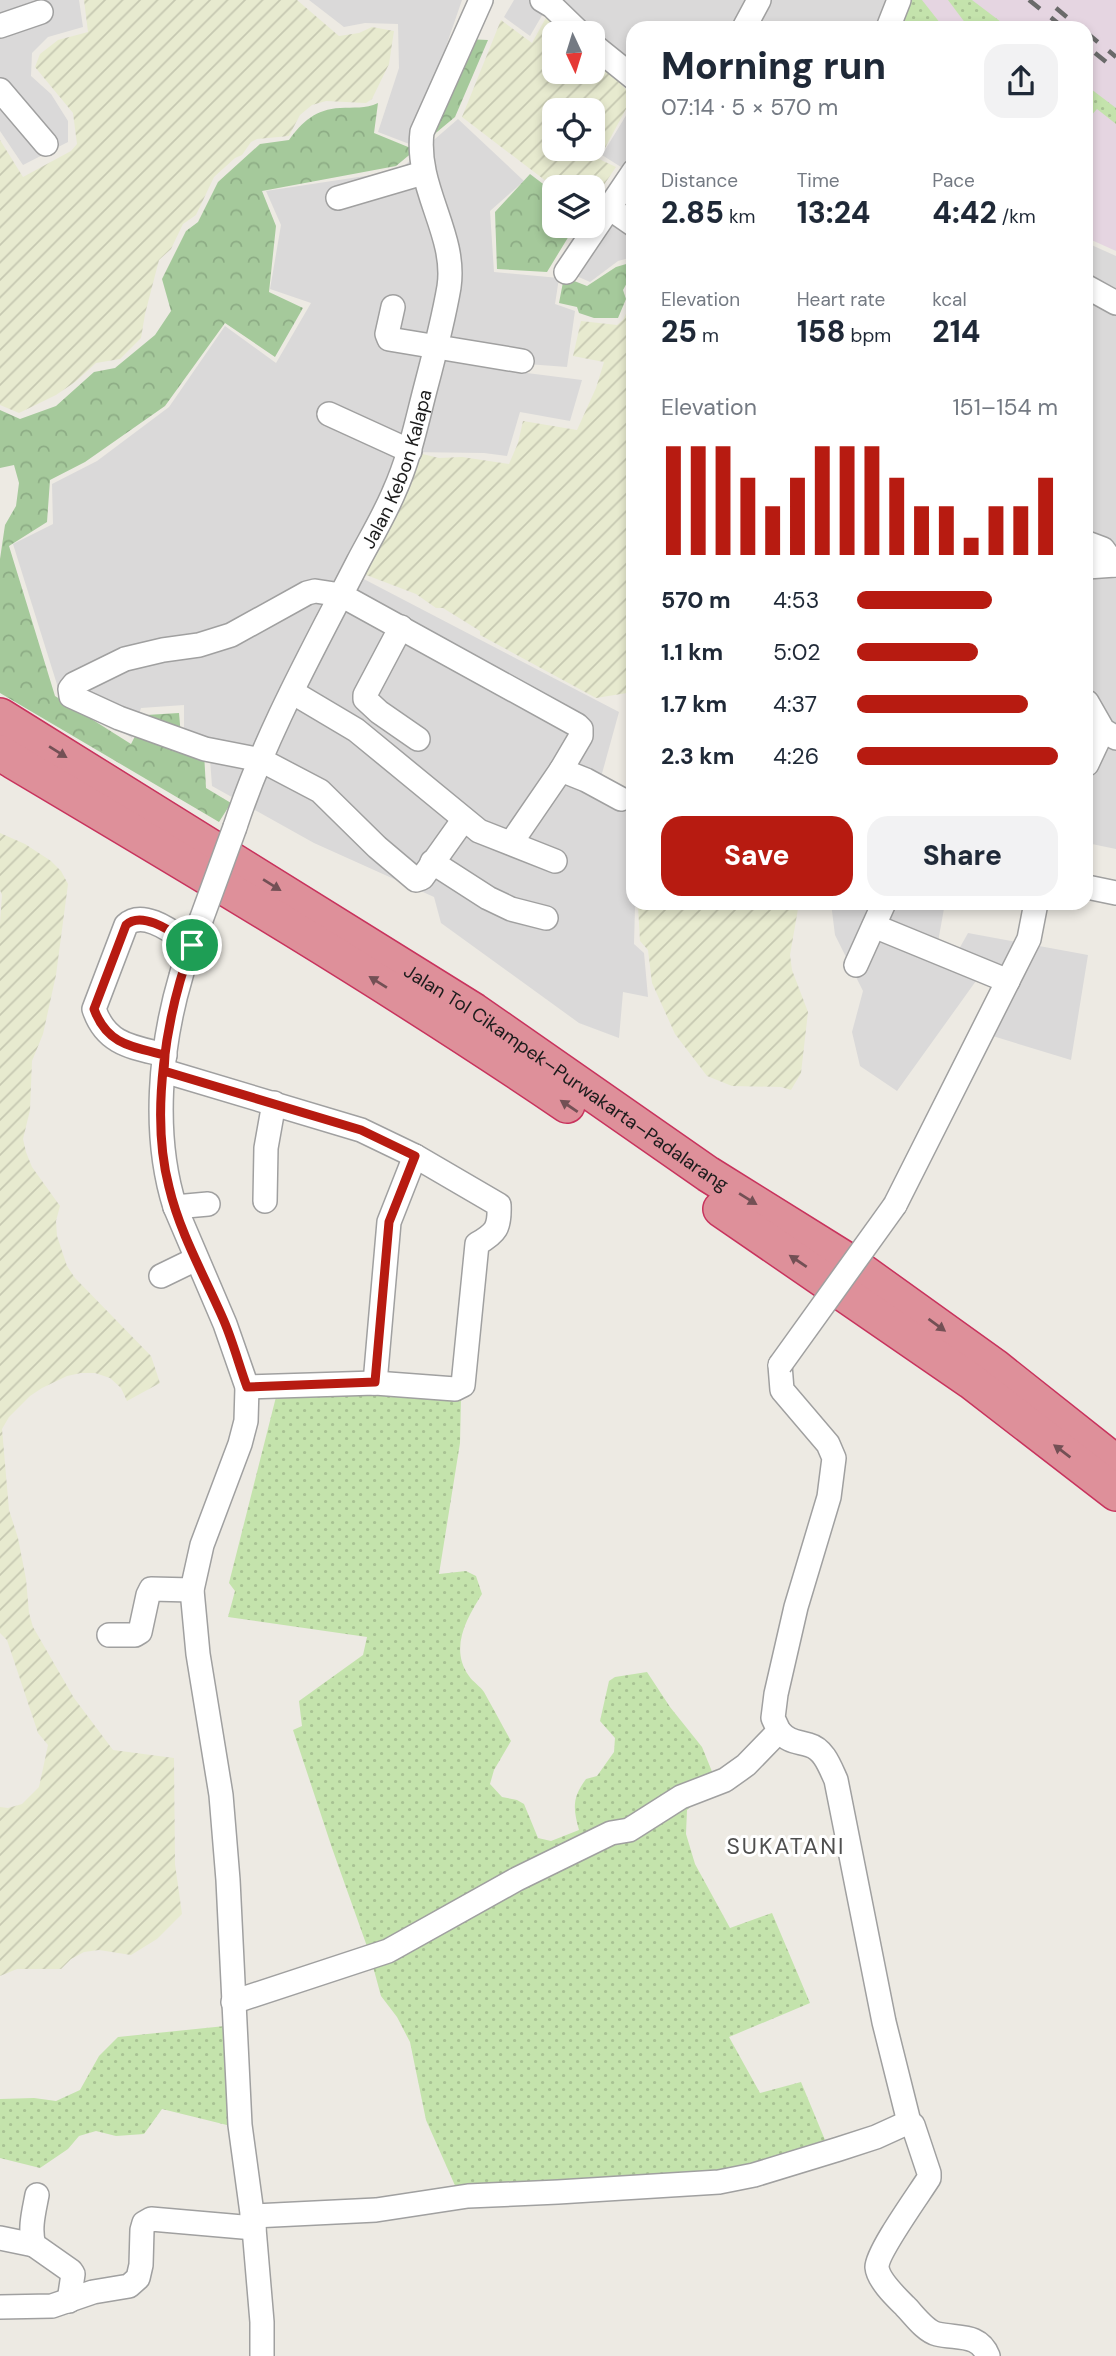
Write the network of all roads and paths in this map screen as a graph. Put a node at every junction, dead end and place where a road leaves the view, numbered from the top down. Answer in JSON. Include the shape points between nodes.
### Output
{"nodes":[{"id":1,"x":481,"y":0,"type":"edge"},
{"id":2,"x":542,"y":0,"type":"edge"},
{"id":3,"x":759,"y":0,"type":"edge"},
{"id":4,"x":899,"y":0,"type":"edge"},
{"id":5,"x":41,"y":12,"type":"dead end"},
{"id":6,"x":568,"y":21,"type":"edge"},
{"id":7,"x":748,"y":21,"type":"edge"},
{"id":8,"x":891,"y":21,"type":"edge"},
{"id":9,"x":0,"y":26,"type":"edge"},
{"id":10,"x":606,"y":55,"type":"edge"},
{"id":11,"x":626,"y":72,"type":"edge"},
{"id":12,"x":0,"y":90,"type":"edge"},
{"id":13,"x":46,"y":144,"type":"dead end"},
{"id":14,"x":423,"y":173,"type":"junction"},
{"id":15,"x":626,"y":181,"type":"edge"},
{"id":16,"x":338,"y":198,"type":"dead end"},
{"id":17,"x":608,"y":207,"type":"junction"},
{"id":18,"x":626,"y":219,"type":"edge"},
{"id":19,"x":566,"y":272,"type":"dead end"},
{"id":20,"x":1093,"y":290,"type":"edge"},
{"id":21,"x":1116,"y":303,"type":"edge"},
{"id":22,"x":393,"y":306,"type":"dead end"},
{"id":23,"x":437,"y":345,"type":"junction"},
{"id":24,"x":522,"y":361,"type":"dead end"},
{"id":25,"x":329,"y":414,"type":"dead end"},
{"id":26,"x":410,"y":451,"type":"junction"},
{"id":27,"x":1093,"y":545,"type":"edge"},
{"id":28,"x":1115,"y":565,"type":"edge"},
{"id":29,"x":1093,"y":566,"type":"edge"},
{"id":30,"x":341,"y":595,"type":"junction"},
{"id":31,"x":401,"y":627,"type":"junction"},
{"id":32,"x":292,"y":692,"type":"junction"},
{"id":33,"x":1093,"y":710,"type":"edge"},
{"id":34,"x":0,"y":716,"type":"edge"},
{"id":35,"x":1110,"y":734,"type":"edge"},
{"id":36,"x":418,"y":740,"type":"dead end"},
{"id":37,"x":0,"y":753,"type":"edge"},
{"id":38,"x":1093,"y":756,"type":"edge"},
{"id":39,"x":261,"y":760,"type":"junction"},
{"id":40,"x":561,"y":771,"type":"junction"},
{"id":41,"x":621,"y":799,"type":"dead end"},
{"id":42,"x":464,"y":819,"type":"junction"},
{"id":43,"x":511,"y":844,"type":"junction"},
{"id":44,"x":555,"y":861,"type":"dead end"},
{"id":45,"x":432,"y":862,"type":"junction"},
{"id":46,"x":1093,"y":888,"type":"edge"},
{"id":47,"x":1116,"y":893,"type":"edge"},
{"id":48,"x":881,"y":910,"type":"edge"},
{"id":49,"x":1034,"y":910,"type":"edge"},
{"id":50,"x":546,"y":918,"type":"dead end"},
{"id":51,"x":874,"y":926,"type":"junction"},
{"id":52,"x":192,"y":945,"type":"junction"},
{"id":53,"x":856,"y":965,"type":"dead end"},
{"id":54,"x":1009,"y":981,"type":"junction"},
{"id":55,"x":165,"y":1063,"type":"junction"},
{"id":56,"x":274,"y":1103,"type":"junction"},
{"id":57,"x":415,"y":1156,"type":"junction"},
{"id":58,"x":265,"y":1201,"type":"dead end"},
{"id":59,"x":208,"y":1204,"type":"dead end"},
{"id":60,"x":175,"y":1207,"type":"junction"},
{"id":61,"x":196,"y":1259,"type":"junction"},
{"id":62,"x":161,"y":1276,"type":"dead end"},
{"id":63,"x":375,"y":1382,"type":"junction"},
{"id":64,"x":247,"y":1387,"type":"junction"},
{"id":65,"x":1116,"y":1463,"type":"edge"},
{"id":66,"x":1116,"y":1493,"type":"edge"},
{"id":67,"x":192,"y":1590,"type":"junction"},
{"id":68,"x":109,"y":1635,"type":"dead end"},
{"id":69,"x":779,"y":1731,"type":"junction"},
{"id":70,"x":233,"y":2002,"type":"junction"},
{"id":71,"x":909,"y":2122,"type":"junction"},
{"id":72,"x":37,"y":2195,"type":"dead end"},
{"id":73,"x":253,"y":2222,"type":"junction"},
{"id":74,"x":0,"y":2238,"type":"edge"},
{"id":75,"x":34,"y":2245,"type":"junction"},
{"id":76,"x":69,"y":2301,"type":"junction"},
{"id":77,"x":0,"y":2307,"type":"edge"},
{"id":78,"x":262,"y":2356,"type":"edge"},
{"id":79,"x":988,"y":2356,"type":"edge"}],
"edges":[{"from":1,"to":14,"type":"street","name":"Jalan Kebon Kalapa","via":[[422,132]]},
{"from":2,"to":6,"type":"street"},
{"from":3,"to":7,"type":"street"},
{"from":4,"to":8,"type":"street"},
{"from":5,"to":9,"type":"street"},
{"from":10,"to":11,"type":"street"},
{"from":12,"to":13,"type":"street"},
{"from":14,"to":16,"type":"street"},
{"from":14,"to":23,"type":"street","name":"Jalan Kebon Kalapa","via":[[450,271]]},
{"from":15,"to":17,"type":"street"},
{"from":17,"to":18,"type":"street"},
{"from":17,"to":19,"type":"street"},
{"from":20,"to":21,"type":"street"},
{"from":22,"to":23,"type":"street","via":[[388,338]]},
{"from":23,"to":24,"type":"street"},
{"from":23,"to":26,"type":"street","name":"Jalan Kebon Kalapa"},
{"from":25,"to":26,"type":"street"},
{"from":26,"to":30,"type":"street","name":"Jalan Kebon Kalapa"},
{"from":27,"to":28,"type":"street","via":[[1103,549]]},
{"from":28,"to":29,"type":"street"},
{"from":30,"to":31,"type":"street"},
{"from":30,"to":32,"type":"street","name":"Jalan Kebon Kalapa"},
{"from":30,"to":39,"type":"street","via":[[307,593],[231,635],[125,659],[70,689],[71,696],[119,718],[205,749]]},
{"from":31,"to":36,"type":"street","via":[[365,699]]},
{"from":31,"to":40,"type":"street","via":[[577,725],[581,736]]},
{"from":32,"to":39,"type":"street","name":"Jalan Kebon Kalapa"},
{"from":32,"to":42,"type":"street","via":[[356,730]]},
{"from":33,"to":35,"type":"street"},
{"from":34,"to":65,"type":"highway","name":"Jalan Tol Cikampek–Purwakarta–Padalarang","one_way":true,"via":[[474,1011],[708,1174],[846,1259],[995,1367]]},
{"from":35,"to":38,"type":"street"},
{"from":66,"to":37,"type":"highway","name":"Jalan Tol Cikampek–Purwakarta–Padalarang","one_way":true,"via":[[960,1373],[461,1033]]},
{"from":39,"to":45,"type":"street","via":[[320,791],[415,879],[422,878]]},
{"from":39,"to":52,"type":"street","name":"Jalan Kebon Kalapa","bridge":true},
{"from":40,"to":41,"type":"street"},
{"from":40,"to":43,"type":"street"},
{"from":42,"to":43,"type":"street","via":[[479,831]]},
{"from":42,"to":45,"type":"street"},
{"from":43,"to":44,"type":"street"},
{"from":45,"to":50,"type":"street","via":[[488,898]]},
{"from":46,"to":47,"type":"street"},
{"from":48,"to":51,"type":"street"},
{"from":49,"to":54,"type":"street","via":[[1028,939]]},
{"from":51,"to":53,"type":"street"},
{"from":51,"to":54,"type":"street"},
{"from":52,"to":55,"type":"street","name":"Jalan Kebon Kalapa","via":[[172,1011]]},
{"from":52,"to":55,"type":"street","via":[[159,924],[131,920],[94,1009],[120,1043]]},
{"from":54,"to":69,"type":"street","bridge":true,"via":[[895,1205],[780,1365],[782,1390],[828,1444],[834,1458],[829,1497],[776,1694],[773,1718]]},
{"from":55,"to":56,"type":"street"},
{"from":55,"to":60,"type":"street","name":"Jalan Kebon Kalapa","via":[[161,1133]]},
{"from":56,"to":57,"type":"street","via":[[361,1130]]},
{"from":56,"to":58,"type":"street","via":[[266,1148]]},
{"from":57,"to":63,"type":"street","via":[[389,1222]]},
{"from":57,"to":63,"type":"street","via":[[497,1202],[500,1209],[495,1233],[477,1244],[463,1385]]},
{"from":59,"to":60,"type":"street"},
{"from":60,"to":61,"type":"street","name":"Jalan Kebon Kalapa"},
{"from":61,"to":62,"type":"street"},
{"from":61,"to":64,"type":"street","name":"Jalan Kebon Kalapa"},
{"from":63,"to":64,"type":"street"},
{"from":64,"to":67,"type":"street","via":[[240,1444],[202,1545]]},
{"from":67,"to":68,"type":"street","via":[[151,1589],[140,1632]]},
{"from":67,"to":70,"type":"street","via":[[221,1795]]},
{"from":69,"to":70,"type":"street","via":[[725,1780],[681,1797],[629,1830],[611,1832],[517,1879],[388,1951]]},
{"from":69,"to":71,"type":"street","via":[[793,1743],[811,1746],[825,1757],[836,1780],[886,2032]]},
{"from":70,"to":73,"type":"street","via":[[240,2125]]},
{"from":71,"to":73,"type":"street","via":[[827,2153],[719,2182],[468,2196]]},
{"from":71,"to":79,"type":"street","via":[[926,2158],[929,2178],[878,2258],[879,2274],[926,2328],[935,2334],[975,2340]]},
{"from":72,"to":75,"type":"street","via":[[32,2217]]},
{"from":73,"to":76,"type":"street","via":[[151,2219],[142,2230],[138,2278],[129,2286]]},
{"from":73,"to":78,"type":"street"},
{"from":74,"to":75,"type":"street"},
{"from":75,"to":76,"type":"street","via":[[73,2274]]},
{"from":76,"to":77,"type":"street","via":[[52,2306]]}]}
